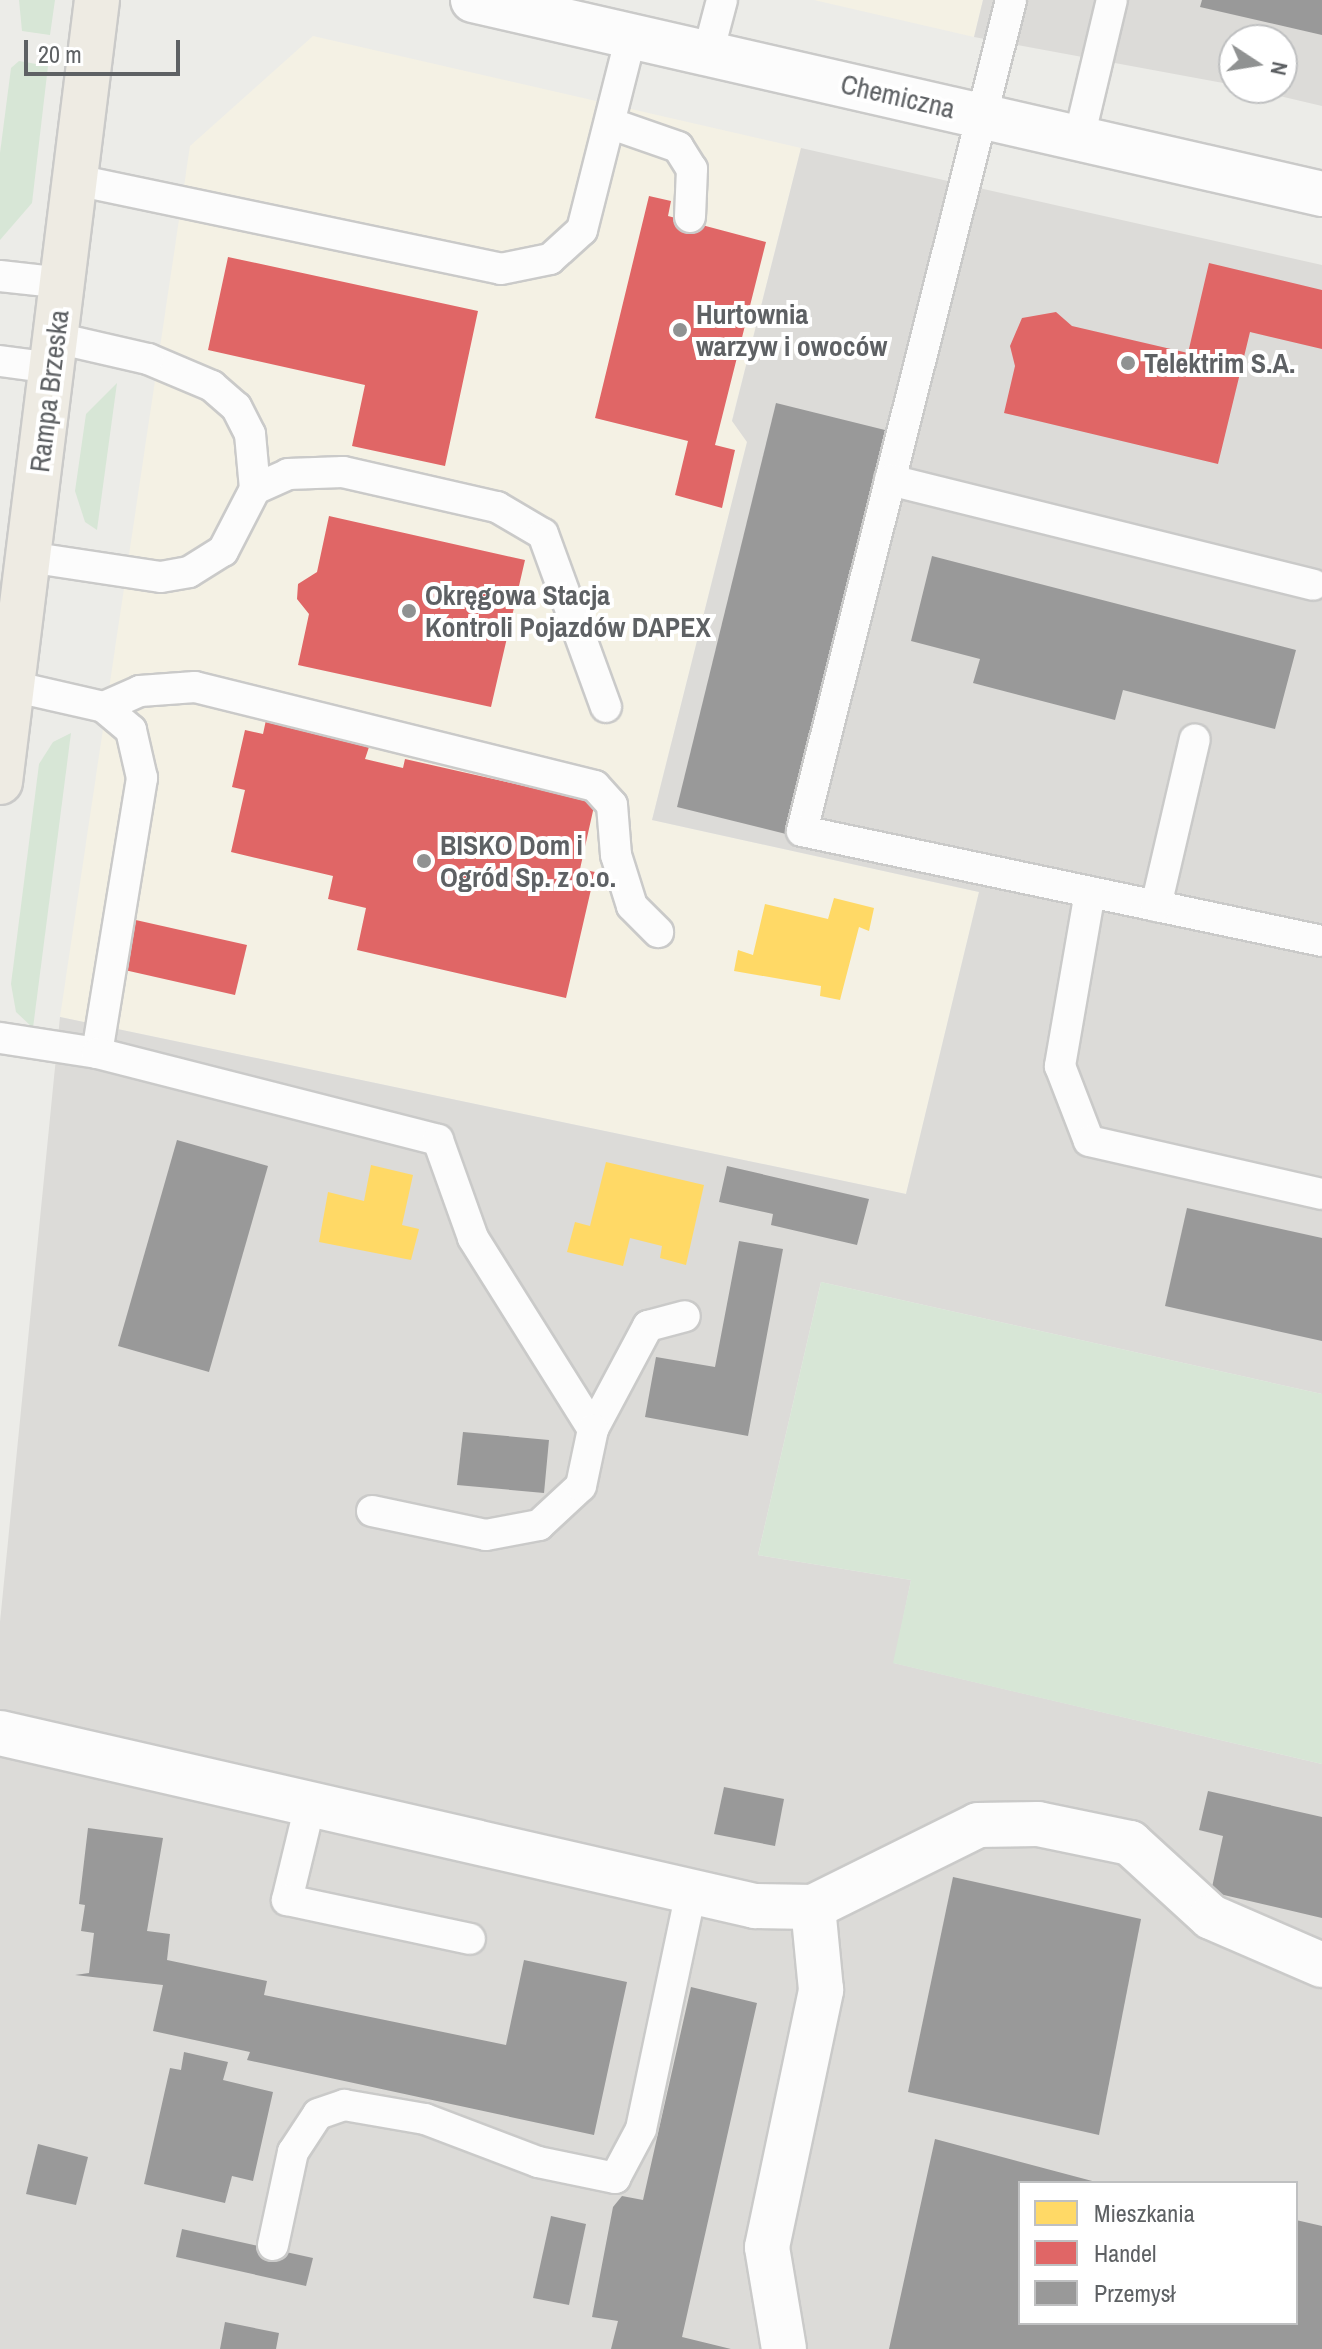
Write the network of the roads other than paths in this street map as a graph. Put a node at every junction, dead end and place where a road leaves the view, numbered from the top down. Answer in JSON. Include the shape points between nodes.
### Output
{"nodes":[{"id":1,"x":97,"y":0,"type":"edge"},
{"id":2,"x":473,"y":0,"type":"edge"},
{"id":3,"x":722,"y":0,"type":"edge"},
{"id":4,"x":1011,"y":0,"type":"edge"},
{"id":5,"x":1112,"y":0,"type":"edge"},
{"id":6,"x":631,"y":36,"type":"junction"},
{"id":7,"x":708,"y":53,"type":"junction"},
{"id":8,"x":981,"y":115,"type":"junction"},
{"id":9,"x":612,"y":124,"type":"junction"},
{"id":10,"x":1079,"y":138,"type":"junction"},
{"id":11,"x":76,"y":180,"type":"junction"},
{"id":12,"x":1322,"y":194,"type":"edge"},
{"id":13,"x":690,"y":217,"type":"dead end"},
{"id":14,"x":0,"y":276,"type":"edge"},
{"id":15,"x":63,"y":283,"type":"junction"},
{"id":16,"x":54,"y":353,"type":"junction"},
{"id":17,"x":0,"y":361,"type":"edge"},
{"id":18,"x":890,"y":480,"type":"junction"},
{"id":19,"x":255,"y":489,"type":"junction"},
{"id":20,"x":28,"y":557,"type":"junction"},
{"id":21,"x":1313,"y":585,"type":"dead end"},
{"id":22,"x":12,"y":686,"type":"junction"},
{"id":23,"x":104,"y":707,"type":"junction"},
{"id":24,"x":606,"y":707,"type":"dead end"},
{"id":25,"x":1195,"y":739,"type":"dead end"},
{"id":26,"x":0,"y":782,"type":"edge"},
{"id":27,"x":1090,"y":892,"type":"junction"},
{"id":28,"x":1156,"y":906,"type":"junction"},
{"id":29,"x":658,"y":932,"type":"dead end"},
{"id":30,"x":1322,"y":941,"type":"edge"},
{"id":31,"x":0,"y":1038,"type":"edge"},
{"id":32,"x":97,"y":1053,"type":"junction"},
{"id":33,"x":1322,"y":1194,"type":"edge"},
{"id":34,"x":685,"y":1316,"type":"dead end"},
{"id":35,"x":593,"y":1429,"type":"junction"},
{"id":36,"x":372,"y":1511,"type":"dead end"},
{"id":37,"x":0,"y":1733,"type":"edge"},
{"id":38,"x":310,"y":1805,"type":"junction"},
{"id":39,"x":691,"y":1891,"type":"junction"},
{"id":40,"x":813,"y":1907,"type":"junction"},
{"id":41,"x":470,"y":1939,"type":"dead end"},
{"id":42,"x":1322,"y":1965,"type":"edge"},
{"id":43,"x":273,"y":2245,"type":"dead end"},
{"id":44,"x":784,"y":2349,"type":"edge"}],
"edges":[{"from":1,"to":11,"type":"highway","name":"Rampa Brzeska"},
{"from":2,"to":6,"type":"street","name":"Chemiczna"},
{"from":3,"to":7,"type":"lane"},
{"from":4,"to":8,"type":"lane"},
{"from":5,"to":10,"type":"lane"},
{"from":6,"to":7,"type":"street","name":"Chemiczna"},
{"from":6,"to":9,"type":"lane"},
{"from":7,"to":8,"type":"street","name":"Chemiczna"},
{"from":8,"to":10,"type":"street","name":"Chemiczna"},
{"from":8,"to":18,"type":"lane"},
{"from":9,"to":11,"type":"lane","via":[[582,230],[550,259],[501,269]]},
{"from":9,"to":13,"type":"lane","via":[[678,147],[692,169]]},
{"from":10,"to":12,"type":"street","name":"Chemiczna"},
{"from":11,"to":15,"type":"highway","name":"Rampa Brzeska"},
{"from":14,"to":15,"type":"lane"},
{"from":15,"to":16,"type":"highway","name":"Rampa Brzeska"},
{"from":16,"to":17,"type":"lane"},
{"from":16,"to":19,"type":"lane","via":[[148,359],[212,386],[236,407],[250,434]]},
{"from":16,"to":20,"type":"highway","name":"Rampa Brzeska"},
{"from":18,"to":21,"type":"lane"},
{"from":18,"to":27,"type":"lane","via":[[802,831]]},
{"from":19,"to":20,"type":"lane","via":[[223,551],[189,572],[161,577]]},
{"from":19,"to":24,"type":"lane","via":[[288,474],[343,472],[497,507],[543,534]]},
{"from":20,"to":22,"type":"highway","name":"Rampa Brzeska"},
{"from":22,"to":23,"type":"lane"},
{"from":22,"to":26,"type":"highway","name":"Rampa Brzeska"},
{"from":23,"to":29,"type":"lane","via":[[140,691],[195,687],[595,786],[612,805],[616,855],[632,906]]},
{"from":23,"to":32,"type":"lane","via":[[131,730],[142,778]]},
{"from":25,"to":28,"type":"lane"},
{"from":27,"to":28,"type":"lane"},
{"from":27,"to":33,"type":"lane","via":[[1060,1066],[1089,1141]]},
{"from":28,"to":30,"type":"lane"},
{"from":31,"to":32,"type":"lane"},
{"from":32,"to":35,"type":"lane","via":[[438,1140],[473,1238]]},
{"from":34,"to":35,"type":"lane","via":[[648,1326]]},
{"from":35,"to":36,"type":"lane","via":[[581,1486],[539,1525],[486,1535]]},
{"from":37,"to":38,"type":"street"},
{"from":38,"to":39,"type":"street"},
{"from":38,"to":41,"type":"lane","via":[[287,1900]]},
{"from":39,"to":40,"type":"street","via":[[755,1906]]},
{"from":39,"to":43,"type":"lane","via":[[641,2129],[615,2178],[538,2162],[425,2119],[344,2105],[318,2114],[293,2152]]},
{"from":40,"to":42,"type":"street","via":[[978,1825],[1038,1824],[1130,1843],[1211,1917]]},
{"from":40,"to":44,"type":"street","via":[[821,1990],[767,2247]]}]}
